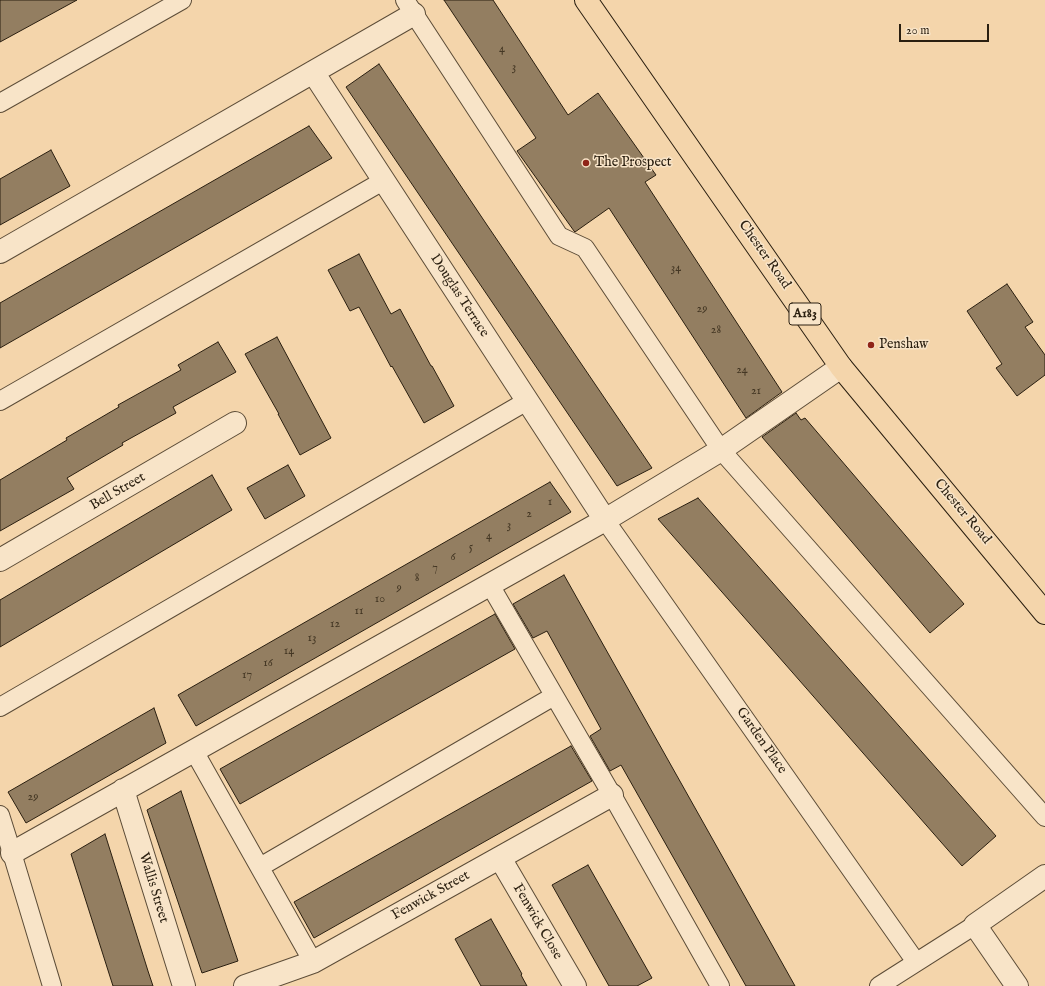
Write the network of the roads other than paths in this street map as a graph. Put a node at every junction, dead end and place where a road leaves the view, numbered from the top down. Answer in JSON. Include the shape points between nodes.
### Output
{"nodes":[{"id":1,"x":182,"y":0,"type":"edge"},
{"id":2,"x":586,"y":0,"type":"edge"},
{"id":3,"x":410,"y":7,"type":"edge"},
{"id":4,"x":313,"y":72,"type":"junction"},
{"id":5,"x":0,"y":103,"type":"edge"},
{"id":6,"x":384,"y":181,"type":"junction"},
{"id":7,"x":0,"y":252,"type":"edge"},
{"id":8,"x":841,"y":367,"type":"junction"},
{"id":9,"x":0,"y":401,"type":"edge"},
{"id":10,"x":527,"y":402,"type":"junction"},
{"id":11,"x":235,"y":423,"type":"dead end"},
{"id":12,"x":721,"y":450,"type":"junction"},
{"id":13,"x":605,"y":520,"type":"junction"},
{"id":14,"x":0,"y":560,"type":"edge"},
{"id":15,"x":490,"y":585,"type":"junction"},
{"id":16,"x":1045,"y":613,"type":"edge"},
{"id":17,"x":554,"y":696,"type":"junction"},
{"id":18,"x":0,"y":706,"type":"edge"},
{"id":19,"x":194,"y":751,"type":"junction"},
{"id":20,"x":123,"y":790,"type":"junction"},
{"id":21,"x":612,"y":795,"type":"junction"},
{"id":22,"x":0,"y":815,"type":"edge"},
{"id":23,"x":1045,"y":817,"type":"edge"},
{"id":24,"x":12,"y":852,"type":"junction"},
{"id":25,"x":500,"y":858,"type":"junction"},
{"id":26,"x":260,"y":867,"type":"junction"},
{"id":27,"x":1045,"y":876,"type":"edge"},
{"id":28,"x":975,"y":925,"type":"junction"},
{"id":29,"x":313,"y":962,"type":"junction"},
{"id":30,"x":916,"y":962,"type":"junction"},
{"id":31,"x":52,"y":986,"type":"edge"},
{"id":32,"x":184,"y":986,"type":"edge"},
{"id":33,"x":246,"y":986,"type":"edge"},
{"id":34,"x":575,"y":986,"type":"edge"},
{"id":35,"x":720,"y":986,"type":"edge"},
{"id":36,"x":879,"y":986,"type":"edge"},
{"id":37,"x":1017,"y":986,"type":"edge"}],
"edges":[{"from":1,"to":5,"type":"lane"},
{"from":2,"to":8,"type":"main road","name":"Chester Road","number":"A183"},
{"from":3,"to":4,"type":"street"},
{"from":3,"to":12,"type":"lane","via":[[559,236],[585,248]]},
{"from":4,"to":6,"type":"street","name":"Douglas Terrace"},
{"from":4,"to":7,"type":"street"},
{"from":6,"to":9,"type":"lane"},
{"from":6,"to":10,"type":"street","name":"Douglas Terrace"},
{"from":8,"to":12,"type":"street"},
{"from":8,"to":16,"type":"main road","name":"Chester Road","number":"A183"},
{"from":10,"to":13,"type":"street","name":"Douglas Terrace"},
{"from":10,"to":18,"type":"lane"},
{"from":11,"to":14,"type":"street","name":"Bell Street"},
{"from":12,"to":13,"type":"street"},
{"from":12,"to":23,"type":"lane"},
{"from":13,"to":15,"type":"street"},
{"from":13,"to":30,"type":"lane","name":"Garden Place"},
{"from":15,"to":17,"type":"lane"},
{"from":15,"to":19,"type":"street"},
{"from":17,"to":21,"type":"lane"},
{"from":17,"to":26,"type":"lane"},
{"from":19,"to":20,"type":"street"},
{"from":19,"to":26,"type":"lane"},
{"from":20,"to":24,"type":"street"},
{"from":20,"to":32,"type":"street","name":"Wallis Street"},
{"from":21,"to":25,"type":"street","name":"Fenwick Street"},
{"from":21,"to":35,"type":"lane"},
{"from":22,"to":24,"type":"lane"},
{"from":24,"to":31,"type":"lane"},
{"from":25,"to":29,"type":"street","name":"Fenwick Street"},
{"from":25,"to":34,"type":"street","name":"Fenwick Close"},
{"from":26,"to":29,"type":"lane"},
{"from":27,"to":28,"type":"street"},
{"from":28,"to":30,"type":"lane"},
{"from":28,"to":37,"type":"street"},
{"from":29,"to":33,"type":"street","name":"Fenwick Street"},
{"from":30,"to":36,"type":"lane"}]}
